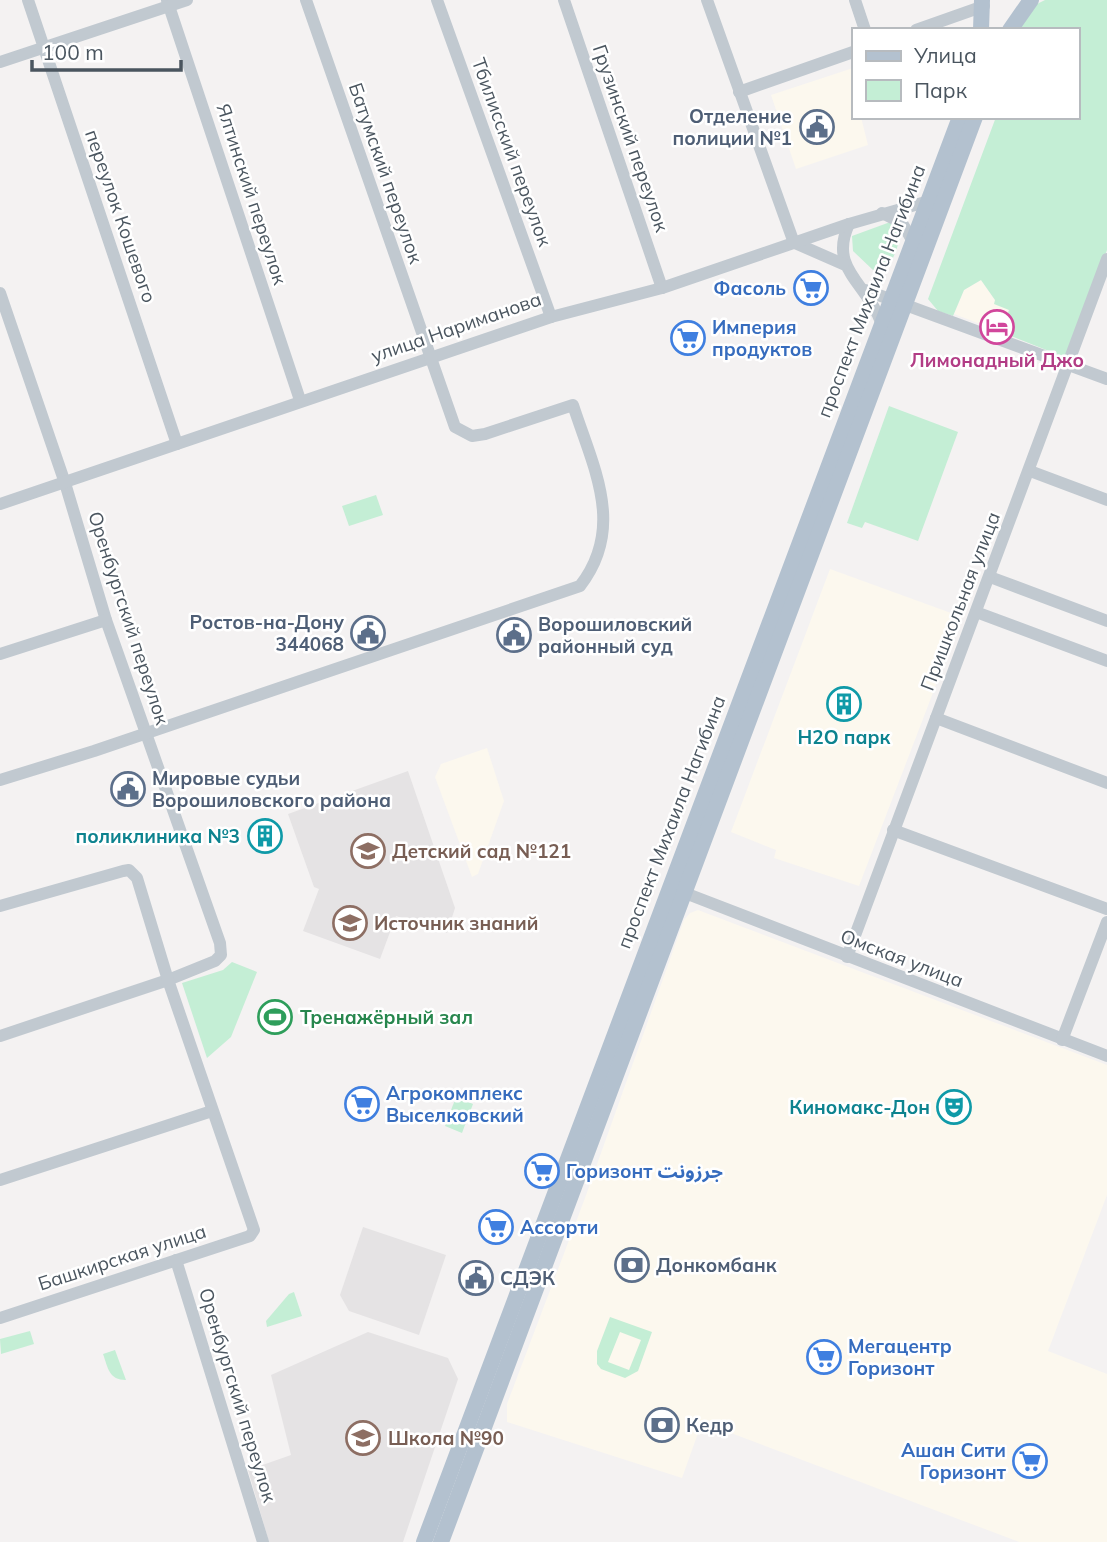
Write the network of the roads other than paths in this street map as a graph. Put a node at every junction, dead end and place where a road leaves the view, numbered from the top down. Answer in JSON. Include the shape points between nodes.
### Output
{"nodes":[{"id":1,"x":28,"y":0,"type":"edge"},
{"id":2,"x":187,"y":0,"type":"edge"},
{"id":3,"x":306,"y":0,"type":"edge"},
{"id":4,"x":437,"y":0,"type":"edge"},
{"id":5,"x":564,"y":0,"type":"edge"},
{"id":6,"x":707,"y":0,"type":"edge"},
{"id":7,"x":855,"y":0,"type":"edge"},
{"id":8,"x":1031,"y":0,"type":"edge"},
{"id":9,"x":168,"y":3,"type":"edge"},
{"id":10,"x":983,"y":3,"type":"edge"},
{"id":11,"x":864,"y":28,"type":"edge"},
{"id":12,"x":921,"y":28,"type":"edge"},
{"id":13,"x":981,"y":28,"type":"edge"},
{"id":14,"x":1011,"y":28,"type":"edge"},
{"id":15,"x":44,"y":48,"type":"junction"},
{"id":16,"x":852,"y":52,"type":"edge"},
{"id":17,"x":0,"y":62,"type":"edge"},
{"id":18,"x":739,"y":92,"type":"junction"},
{"id":19,"x":959,"y":119,"type":"edge"},
{"id":20,"x":974,"y":119,"type":"edge"},
{"id":21,"x":929,"y":201,"type":"junction"},
{"id":22,"x":881,"y":213,"type":"junction"},
{"id":23,"x":849,"y":224,"type":"junction"},
{"id":24,"x":913,"y":240,"type":"junction"},
{"id":25,"x":794,"y":243,"type":"junction"},
{"id":26,"x":1107,"y":259,"type":"edge"},
{"id":27,"x":843,"y":264,"type":"junction"},
{"id":28,"x":916,"y":273,"type":"junction"},
{"id":29,"x":662,"y":288,"type":"junction"},
{"id":30,"x":865,"y":290,"type":"junction"},
{"id":31,"x":0,"y":293,"type":"edge"},
{"id":32,"x":896,"y":297,"type":"junction"},
{"id":33,"x":551,"y":317,"type":"junction"},
{"id":34,"x":881,"y":322,"type":"junction"},
{"id":35,"x":429,"y":358,"type":"junction"},
{"id":36,"x":1069,"y":365,"type":"junction"},
{"id":37,"x":1107,"y":379,"type":"edge"},
{"id":38,"x":300,"y":400,"type":"junction"},
{"id":39,"x":177,"y":444,"type":"junction"},
{"id":40,"x":1030,"y":471,"type":"junction"},
{"id":41,"x":65,"y":483,"type":"junction"},
{"id":42,"x":1107,"y":500,"type":"edge"},
{"id":43,"x":0,"y":503,"type":"edge"},
{"id":44,"x":990,"y":577,"type":"junction"},
{"id":45,"x":976,"y":612,"type":"junction"},
{"id":46,"x":106,"y":620,"type":"junction"},
{"id":47,"x":1107,"y":621,"type":"edge"},
{"id":48,"x":0,"y":654,"type":"edge"},
{"id":49,"x":1107,"y":661,"type":"edge"},
{"id":50,"x":936,"y":718,"type":"junction"},
{"id":51,"x":145,"y":732,"type":"junction"},
{"id":52,"x":0,"y":780,"type":"edge"},
{"id":53,"x":1107,"y":783,"type":"edge"},
{"id":54,"x":894,"y":830,"type":"junction"},
{"id":55,"x":685,"y":893,"type":"junction"},
{"id":56,"x":0,"y":906,"type":"edge"},
{"id":57,"x":1107,"y":909,"type":"edge"},
{"id":58,"x":1107,"y":922,"type":"edge"},
{"id":59,"x":847,"y":957,"type":"junction"},
{"id":60,"x":167,"y":980,"type":"junction"},
{"id":61,"x":0,"y":1036,"type":"edge"},
{"id":62,"x":1062,"y":1040,"type":"junction"},
{"id":63,"x":1107,"y":1056,"type":"edge"},
{"id":64,"x":212,"y":1111,"type":"junction"},
{"id":65,"x":0,"y":1180,"type":"edge"},
{"id":66,"x":176,"y":1260,"type":"junction"},
{"id":67,"x":0,"y":1318,"type":"edge"},
{"id":68,"x":263,"y":1542,"type":"edge"},
{"id":69,"x":424,"y":1542,"type":"edge"},
{"id":70,"x":441,"y":1542,"type":"edge"}],
"edges":[{"from":1,"to":15,"type":"street","name":"переулок Кошевого"},
{"from":2,"to":9,"type":"street"},
{"from":3,"to":35,"type":"street","name":"Батумский переулок"},
{"from":4,"to":33,"type":"street","name":"Тбилисский переулок"},
{"from":5,"to":29,"type":"street","name":"Грузинский переулок"},
{"from":6,"to":18,"type":"street"},
{"from":7,"to":11,"type":"street"},
{"from":8,"to":14,"type":"main road"},
{"from":9,"to":15,"type":"street"},
{"from":9,"to":38,"type":"street","name":"Ялтинский переулок"},
{"from":10,"to":12,"type":"street"},
{"from":10,"to":13,"type":"main road"},
{"from":15,"to":17,"type":"street"},
{"from":15,"to":39,"type":"street","name":"переулок Кошевого"},
{"from":16,"to":18,"type":"street"},
{"from":18,"to":25,"type":"street"},
{"from":19,"to":21,"type":"main road","name":"проспект Михаила Нагибина"},
{"from":20,"to":28,"type":"main road","name":"проспект Михаила Нагибина"},
{"from":21,"to":22,"type":"street","name":"улица Нариманова"},
{"from":21,"to":24,"type":"main road","name":"проспект Михаила Нагибина"},
{"from":22,"to":23,"type":"street","name":"улица Нариманова"},
{"from":22,"to":24,"type":"street","via":[[902,223]]},
{"from":23,"to":25,"type":"street","name":"улица Нариманова"},
{"from":23,"to":27,"type":"street","via":[[842,242]]},
{"from":24,"to":28,"type":"street"},
{"from":24,"to":32,"type":"main road","name":"проспект Михаила Нагибина"},
{"from":25,"to":27,"type":"street"},
{"from":25,"to":29,"type":"street","name":"улица Нариманова"},
{"from":26,"to":36,"type":"street","name":"Пришкольная улица"},
{"from":27,"to":30,"type":"street"},
{"from":28,"to":32,"type":"main road","name":"проспект Михаила Нагибина"},
{"from":29,"to":33,"type":"street","name":"улица Нариманова"},
{"from":30,"to":32,"type":"street"},
{"from":30,"to":34,"type":"street"},
{"from":31,"to":41,"type":"street","name":"Оренбургский переулок"},
{"from":32,"to":34,"type":"main road","name":"проспект Михаила Нагибина"},
{"from":32,"to":36,"type":"street"},
{"from":32,"to":55,"type":"main road","name":"проспект Михаила Нагибина"},
{"from":33,"to":35,"type":"street","name":"улица Нариманова"},
{"from":34,"to":69,"type":"main road","name":"проспект Михаила Нагибина"},
{"from":35,"to":38,"type":"street","name":"улица Нариманова"},
{"from":35,"to":51,"type":"street","name":"Батумский переулок","via":[[455,427],[472,436],[573,405],[604,511],[602,544],[580,586]]},
{"from":36,"to":37,"type":"street"},
{"from":36,"to":40,"type":"street","name":"Пришкольная улица"},
{"from":38,"to":39,"type":"street","name":"улица Нариманова"},
{"from":39,"to":41,"type":"street","name":"улица Нариманова"},
{"from":40,"to":42,"type":"street"},
{"from":40,"to":44,"type":"street","name":"Пришкольная улица"},
{"from":41,"to":43,"type":"street","name":"улица Нариманова"},
{"from":41,"to":46,"type":"street","name":"Оренбургский переулок"},
{"from":44,"to":45,"type":"street","name":"Пришкольная улица"},
{"from":44,"to":47,"type":"street"},
{"from":45,"to":49,"type":"street"},
{"from":45,"to":50,"type":"street","name":"Пришкольная улица"},
{"from":46,"to":48,"type":"street"},
{"from":46,"to":51,"type":"street","name":"Оренбургский переулок"},
{"from":50,"to":53,"type":"street"},
{"from":50,"to":54,"type":"street","name":"Пришкольная улица"},
{"from":51,"to":52,"type":"street"},
{"from":51,"to":60,"type":"street","name":"Оренбургский переулок","via":[[220,943],[221,956],[215,961]]},
{"from":54,"to":57,"type":"street"},
{"from":54,"to":59,"type":"street","name":"Пришкольная улица"},
{"from":55,"to":59,"type":"street","name":"Омская улица"},
{"from":55,"to":70,"type":"main road","name":"проспект Михаила Нагибина"},
{"from":56,"to":60,"type":"street","via":[[129,870],[137,878]]},
{"from":58,"to":62,"type":"street"},
{"from":59,"to":62,"type":"street","name":"Омская улица"},
{"from":60,"to":61,"type":"street"},
{"from":60,"to":64,"type":"street"},
{"from":62,"to":63,"type":"street","name":"Омская улица"},
{"from":64,"to":65,"type":"street"},
{"from":64,"to":66,"type":"street","name":"Башкирская улица","via":[[254,1230],[250,1236]]},
{"from":66,"to":67,"type":"street","name":"Башкирская улица"},
{"from":66,"to":68,"type":"street","name":"Оренбургский переулок"}]}
